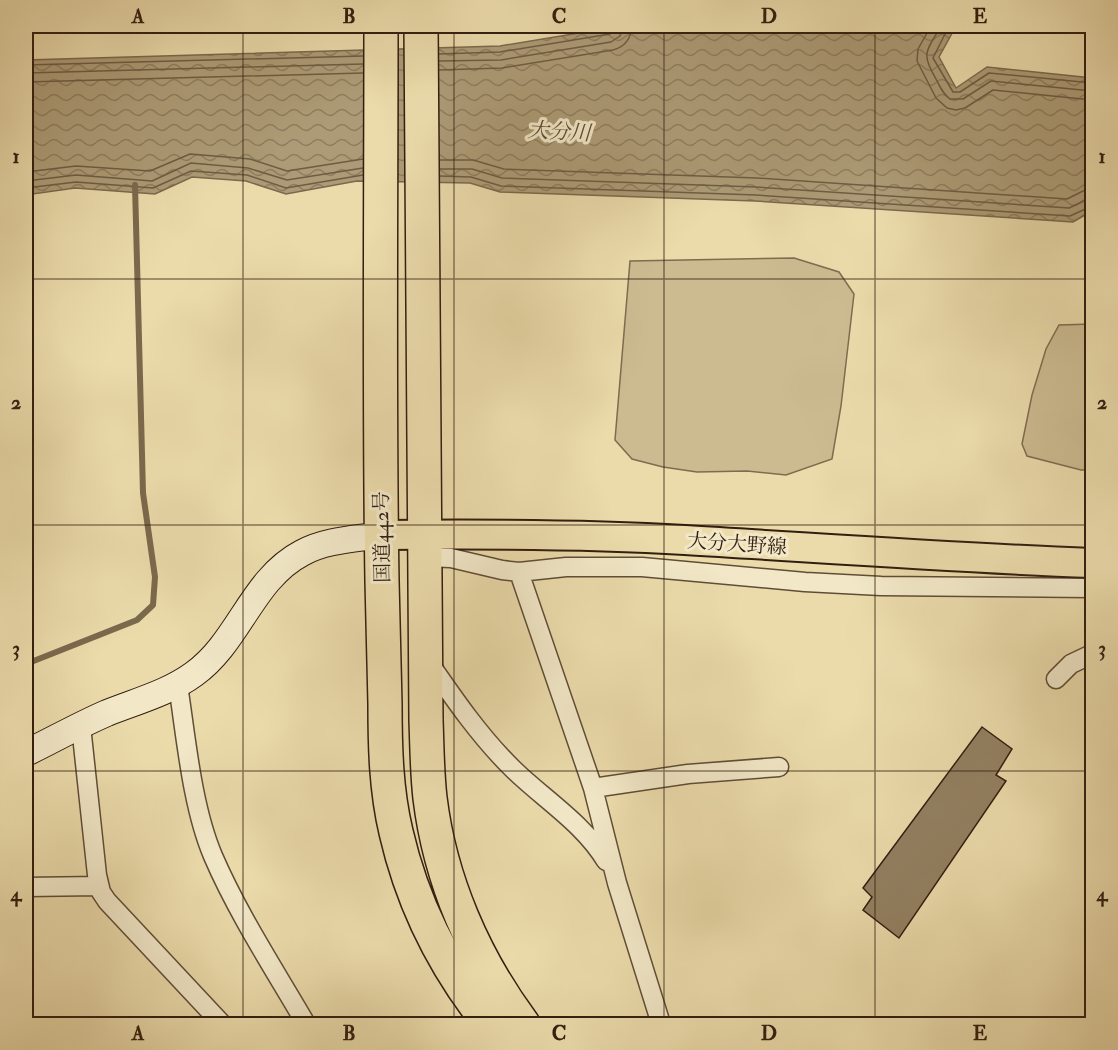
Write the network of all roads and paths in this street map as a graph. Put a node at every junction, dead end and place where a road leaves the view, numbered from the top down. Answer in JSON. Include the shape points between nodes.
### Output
{"nodes":[{"id":1,"x":381,"y":26,"type":"edge"},
{"id":2,"x":421,"y":26,"type":"edge"},
{"id":3,"x":381,"y":524,"type":"junction"},
{"id":4,"x":424,"y":533,"type":"junction"},
{"id":5,"x":1092,"y":563,"type":"edge"},
{"id":6,"x":519,"y":572,"type":"junction"},
{"id":7,"x":1092,"y":588,"type":"edge"},
{"id":8,"x":1092,"y":654,"type":"edge"},
{"id":9,"x":425,"y":657,"type":"junction"},
{"id":10,"x":1056,"y":679,"type":"dead end"},
{"id":11,"x":177,"y":685,"type":"junction"},
{"id":12,"x":81,"y":726,"type":"junction"},
{"id":13,"x":26,"y":753,"type":"edge"},
{"id":14,"x":779,"y":767,"type":"dead end"},
{"id":15,"x":593,"y":788,"type":"junction"},
{"id":16,"x":617,"y":883,"type":"junction"},
{"id":17,"x":99,"y":886,"type":"junction"},
{"id":18,"x":26,"y":887,"type":"edge"},
{"id":19,"x":222,"y":1024,"type":"edge"},
{"id":20,"x":306,"y":1024,"type":"edge"},
{"id":21,"x":490,"y":1024,"type":"edge"},
{"id":22,"x":523,"y":1024,"type":"edge"},
{"id":23,"x":661,"y":1024,"type":"edge"}],
"edges":[{"from":1,"to":3,"type":"highway","name":"国道442号"},
{"from":2,"to":4,"type":"highway"},
{"from":3,"to":4,"type":"main road","name":"大分大野線"},
{"from":3,"to":11,"type":"street","via":[[302,552],[289,561],[264,586],[220,651]]},
{"from":3,"to":21,"type":"highway","name":"国道442号","via":[[386,746],[395,831],[428,924],[460,984]]},
{"from":4,"to":5,"type":"main road","name":"大分大野線","via":[[683,540]]},
{"from":4,"to":6,"type":"street","via":[[451,558]]},
{"from":4,"to":9,"type":"highway"},
{"from":6,"to":7,"type":"street","via":[[566,567],[642,567],[881,586]]},
{"from":6,"to":15,"type":"street"},
{"from":8,"to":10,"type":"street","via":[[1071,664]]},
{"from":9,"to":16,"type":"street","via":[[474,726],[513,770],[588,836]]},
{"from":9,"to":22,"type":"highway","via":[[427,766],[442,859],[477,950]]},
{"from":11,"to":12,"type":"street"},
{"from":11,"to":20,"type":"street","via":[[199,814],[212,855]]},
{"from":12,"to":13,"type":"street"},
{"from":12,"to":17,"type":"street"},
{"from":14,"to":15,"type":"street","via":[[688,774]]},
{"from":15,"to":16,"type":"street"},
{"from":16,"to":23,"type":"street"},
{"from":17,"to":18,"type":"street"},
{"from":17,"to":19,"type":"street","via":[[107,901]]}]}
